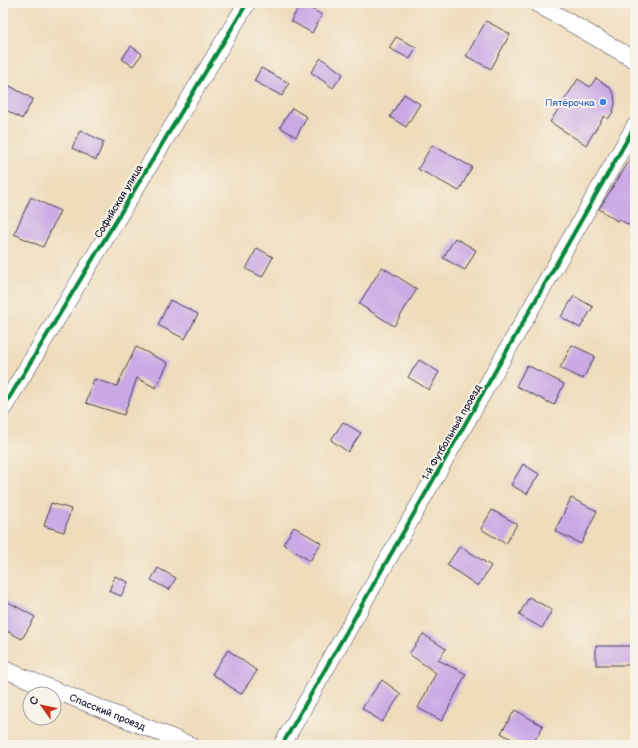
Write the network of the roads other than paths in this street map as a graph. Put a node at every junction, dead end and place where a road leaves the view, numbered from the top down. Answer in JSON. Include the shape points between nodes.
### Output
{"nodes":[{"id":1,"x":247,"y":3,"type":"edge"},
{"id":2,"x":536,"y":3,"type":"edge"},
{"id":3,"x":635,"y":60,"type":"edge"},
{"id":4,"x":635,"y":126,"type":"edge"},
{"id":5,"x":3,"y":408,"type":"edge"},
{"id":6,"x":3,"y":669,"type":"edge"},
{"id":7,"x":190,"y":745,"type":"edge"},
{"id":8,"x":282,"y":745,"type":"edge"}],
"edges":[{"from":1,"to":5,"type":"street","name":"Софийская улица"},
{"from":2,"to":3,"type":"street"},
{"from":4,"to":8,"type":"street","name":"1-й Футбольный проезд"},
{"from":6,"to":7,"type":"street","name":"Спасский проезд"}]}
